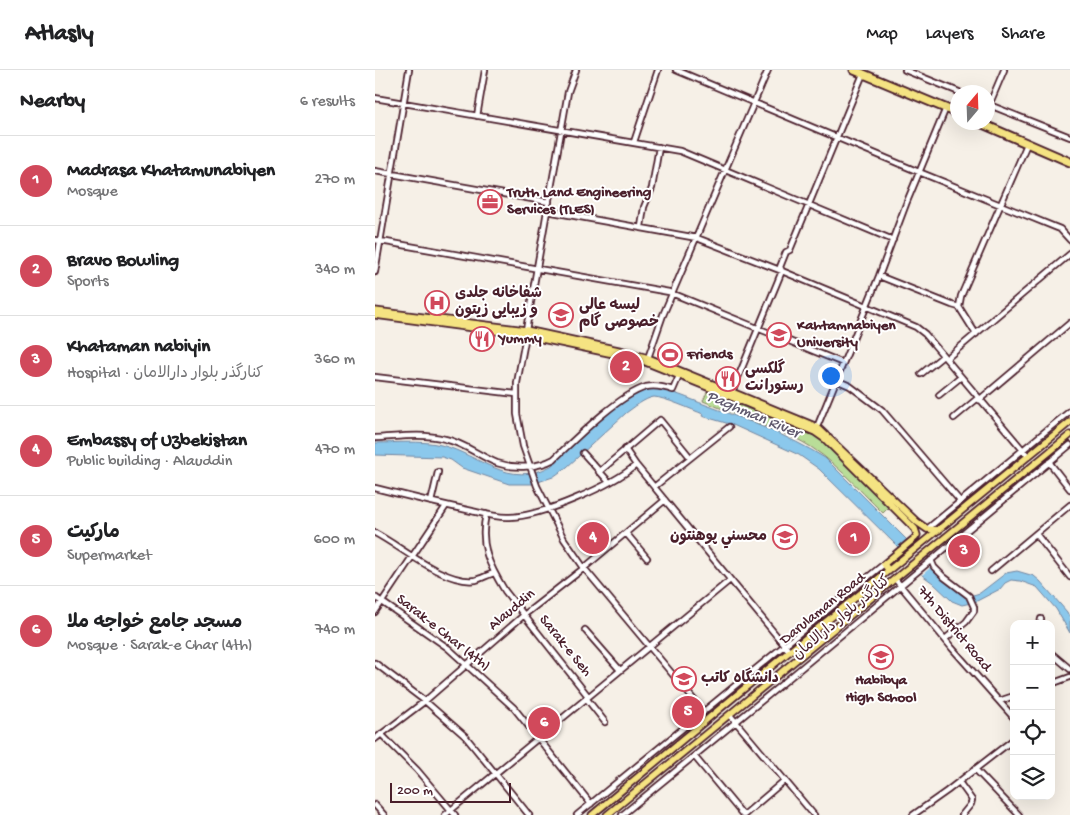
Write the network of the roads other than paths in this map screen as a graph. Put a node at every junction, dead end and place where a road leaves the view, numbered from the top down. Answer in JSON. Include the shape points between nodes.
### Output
{"nodes":[{"id":1,"x":409,"y":70,"type":"edge"},
{"id":2,"x":485,"y":70,"type":"edge"},
{"id":3,"x":575,"y":70,"type":"edge"},
{"id":4,"x":658,"y":70,"type":"edge"},
{"id":5,"x":676,"y":70,"type":"edge"},
{"id":6,"x":768,"y":70,"type":"edge"},
{"id":7,"x":854,"y":70,"type":"edge"},
{"id":8,"x":905,"y":70,"type":"edge"},
{"id":9,"x":1004,"y":70,"type":"edge"},
{"id":10,"x":863,"y":74,"type":"junction"},
{"id":11,"x":950,"y":88,"type":"edge"},
{"id":12,"x":995,"y":91,"type":"edge"},
{"id":13,"x":375,"y":98,"type":"edge"},
{"id":14,"x":404,"y":103,"type":"junction"},
{"id":15,"x":755,"y":103,"type":"junction"},
{"id":16,"x":946,"y":108,"type":"junction"},
{"id":17,"x":950,"y":110,"type":"edge"},
{"id":18,"x":995,"y":110,"type":"edge"},
{"id":19,"x":477,"y":116,"type":"junction"},
{"id":20,"x":995,"y":129,"type":"edge"},
{"id":21,"x":561,"y":130,"type":"junction"},
{"id":22,"x":837,"y":137,"type":"junction"},
{"id":23,"x":1070,"y":137,"type":"edge"},
{"id":24,"x":634,"y":142,"type":"junction"},
{"id":25,"x":1027,"y":144,"type":"junction"},
{"id":26,"x":659,"y":148,"type":"junction"},
{"id":27,"x":1070,"y":162,"type":"edge"},
{"id":28,"x":375,"y":171,"type":"edge"},
{"id":29,"x":726,"y":171,"type":"junction"},
{"id":30,"x":919,"y":172,"type":"junction"},
{"id":31,"x":392,"y":174,"type":"junction"},
{"id":32,"x":549,"y":202,"type":"junction"},
{"id":33,"x":809,"y":205,"type":"junction"},
{"id":34,"x":1000,"y":205,"type":"junction"},
{"id":35,"x":547,"y":211,"type":"junction"},
{"id":36,"x":641,"y":227,"type":"junction"},
{"id":37,"x":697,"y":238,"type":"junction"},
{"id":38,"x":375,"y":240,"type":"edge"},
{"id":39,"x":893,"y":240,"type":"junction"},
{"id":40,"x":1070,"y":240,"type":"edge"},
{"id":41,"x":381,"y":241,"type":"junction"},
{"id":42,"x":1070,"y":254,"type":"edge"},
{"id":43,"x":537,"y":268,"type":"junction"},
{"id":44,"x":782,"y":271,"type":"junction"},
{"id":45,"x":375,"y":272,"type":"edge"},
{"id":46,"x":879,"y":276,"type":"junction"},
{"id":47,"x":673,"y":293,"type":"junction"},
{"id":48,"x":866,"y":306,"type":"junction"},
{"id":49,"x":959,"y":307,"type":"junction"},
{"id":50,"x":375,"y":311,"type":"edge"},
{"id":51,"x":375,"y":315,"type":"edge"},
{"id":52,"x":1070,"y":322,"type":"edge"},
{"id":53,"x":757,"y":329,"type":"junction"},
{"id":54,"x":526,"y":333,"type":"junction"},
{"id":55,"x":976,"y":334,"type":"junction"},
{"id":56,"x":944,"y":357,"type":"junction"},
{"id":57,"x":648,"y":358,"type":"junction"},
{"id":58,"x":843,"y":363,"type":"junction"},
{"id":59,"x":921,"y":374,"type":"dead end"},
{"id":60,"x":679,"y":376,"type":"junction"},
{"id":61,"x":375,"y":377,"type":"edge"},
{"id":62,"x":961,"y":377,"type":"junction"},
{"id":63,"x":836,"y":380,"type":"junction"},
{"id":64,"x":711,"y":386,"type":"junction"},
{"id":65,"x":732,"y":392,"type":"junction"},
{"id":66,"x":516,"y":394,"type":"junction"},
{"id":67,"x":939,"y":395,"type":"dead end"},
{"id":68,"x":979,"y":399,"type":"junction"},
{"id":69,"x":1070,"y":411,"type":"edge"},
{"id":70,"x":954,"y":418,"type":"dead end"},
{"id":71,"x":1070,"y":422,"type":"edge"},
{"id":72,"x":729,"y":427,"type":"dead end"},
{"id":73,"x":817,"y":427,"type":"junction"},
{"id":74,"x":1070,"y":435,"type":"edge"},
{"id":75,"x":375,"y":438,"type":"edge"},
{"id":76,"x":1070,"y":445,"type":"edge"},
{"id":77,"x":625,"y":449,"type":"junction"},
{"id":78,"x":1023,"y":450,"type":"junction"},
{"id":79,"x":583,"y":453,"type":"dead end"},
{"id":80,"x":1029,"y":456,"type":"junction"},
{"id":81,"x":690,"y":457,"type":"junction"},
{"id":82,"x":1049,"y":462,"type":"junction"},
{"id":83,"x":636,"y":465,"type":"junction"},
{"id":84,"x":530,"y":467,"type":"junction"},
{"id":85,"x":438,"y":472,"type":"dead end"},
{"id":86,"x":599,"y":472,"type":"junction"},
{"id":87,"x":609,"y":482,"type":"junction"},
{"id":88,"x":654,"y":486,"type":"junction"},
{"id":89,"x":375,"y":488,"type":"edge"},
{"id":90,"x":1070,"y":489,"type":"edge"},
{"id":91,"x":665,"y":500,"type":"junction"},
{"id":92,"x":960,"y":501,"type":"junction"},
{"id":93,"x":431,"y":502,"type":"junction"},
{"id":94,"x":1070,"y":505,"type":"edge"},
{"id":95,"x":446,"y":506,"type":"junction"},
{"id":96,"x":549,"y":507,"type":"junction"},
{"id":97,"x":486,"y":514,"type":"junction"},
{"id":98,"x":950,"y":520,"type":"junction"},
{"id":99,"x":927,"y":529,"type":"junction"},
{"id":100,"x":939,"y":530,"type":"junction"},
{"id":101,"x":953,"y":530,"type":"junction"},
{"id":102,"x":375,"y":533,"type":"edge"},
{"id":103,"x":626,"y":533,"type":"junction"},
{"id":104,"x":1036,"y":534,"type":"junction"},
{"id":105,"x":413,"y":556,"type":"junction"},
{"id":106,"x":647,"y":558,"type":"dead end"},
{"id":107,"x":929,"y":562,"type":"junction"},
{"id":108,"x":883,"y":564,"type":"junction"},
{"id":109,"x":584,"y":568,"type":"junction"},
{"id":110,"x":889,"y":571,"type":"junction"},
{"id":111,"x":991,"y":571,"type":"dead end"},
{"id":112,"x":494,"y":573,"type":"junction"},
{"id":113,"x":1070,"y":577,"type":"edge"},
{"id":114,"x":895,"y":579,"type":"junction"},
{"id":115,"x":730,"y":580,"type":"junction"},
{"id":116,"x":901,"y":586,"type":"junction"},
{"id":117,"x":861,"y":594,"type":"junction"},
{"id":118,"x":375,"y":597,"type":"edge"},
{"id":119,"x":382,"y":602,"type":"junction"},
{"id":120,"x":867,"y":602,"type":"junction"},
{"id":121,"x":375,"y":612,"type":"edge"},
{"id":122,"x":524,"y":615,"type":"junction"},
{"id":123,"x":585,"y":630,"type":"dead end"},
{"id":124,"x":945,"y":639,"type":"junction"},
{"id":125,"x":649,"y":646,"type":"junction"},
{"id":126,"x":785,"y":646,"type":"junction"},
{"id":127,"x":790,"y":652,"type":"junction"},
{"id":128,"x":1055,"y":656,"type":"edge"},
{"id":129,"x":375,"y":663,"type":"edge"},
{"id":130,"x":467,"y":664,"type":"junction"},
{"id":131,"x":1070,"y":669,"type":"edge"},
{"id":132,"x":619,"y":670,"type":"junction"},
{"id":133,"x":1070,"y":677,"type":"edge"},
{"id":134,"x":1055,"y":683,"type":"edge"},
{"id":135,"x":737,"y":689,"type":"junction"},
{"id":136,"x":587,"y":697,"type":"junction"},
{"id":137,"x":1010,"y":697,"type":"edge"},
{"id":138,"x":425,"y":700,"type":"junction"},
{"id":139,"x":999,"y":701,"type":"junction"},
{"id":140,"x":704,"y":712,"type":"junction"},
{"id":141,"x":1010,"y":713,"type":"edge"},
{"id":142,"x":730,"y":715,"type":"junction"},
{"id":143,"x":605,"y":722,"type":"dead end"},
{"id":144,"x":735,"y":722,"type":"junction"},
{"id":145,"x":381,"y":734,"type":"junction"},
{"id":146,"x":538,"y":738,"type":"junction"},
{"id":147,"x":375,"y":739,"type":"edge"},
{"id":148,"x":1010,"y":742,"type":"edge"},
{"id":149,"x":695,"y":756,"type":"junction"},
{"id":150,"x":975,"y":769,"type":"junction"},
{"id":151,"x":495,"y":773,"type":"junction"},
{"id":152,"x":785,"y":780,"type":"junction"},
{"id":153,"x":959,"y":782,"type":"junction"},
{"id":154,"x":591,"y":804,"type":"junction"},
{"id":155,"x":375,"y":805,"type":"edge"},
{"id":156,"x":451,"y":810,"type":"junction"},
{"id":157,"x":384,"y":815,"type":"edge"},
{"id":158,"x":445,"y":815,"type":"edge"},
{"id":159,"x":455,"y":815,"type":"edge"},
{"id":160,"x":529,"y":815,"type":"edge"},
{"id":161,"x":577,"y":815,"type":"edge"},
{"id":162,"x":592,"y":815,"type":"edge"},
{"id":163,"x":607,"y":815,"type":"edge"},
{"id":164,"x":622,"y":815,"type":"edge"},
{"id":165,"x":744,"y":815,"type":"edge"},
{"id":166,"x":814,"y":815,"type":"edge"},
{"id":167,"x":913,"y":815,"type":"edge"},
{"id":168,"x":962,"y":815,"type":"edge"},
{"id":169,"x":1019,"y":815,"type":"edge"}],
"edges":[{"from":1,"to":14,"type":"street"},
{"from":2,"to":19,"type":"street"},
{"from":3,"to":21,"type":"street"},
{"from":4,"to":24,"type":"street"},
{"from":5,"to":15,"type":"street"},
{"from":6,"to":15,"type":"street"},
{"from":7,"to":10,"type":"highway"},
{"from":8,"to":11,"type":"street"},
{"from":9,"to":12,"type":"street"},
{"from":10,"to":16,"type":"highway"},
{"from":10,"to":22,"type":"street"},
{"from":13,"to":14,"type":"street"},
{"from":14,"to":19,"type":"street"},
{"from":14,"to":31,"type":"street"},
{"from":15,"to":22,"type":"street"},
{"from":15,"to":29,"type":"street"},
{"from":16,"to":17,"type":"highway"},
{"from":16,"to":30,"type":"street"},
{"from":18,"to":23,"type":"street"},
{"from":19,"to":21,"type":"street"},
{"from":20,"to":25,"type":"highway"},
{"from":21,"to":24,"type":"street"},
{"from":21,"to":32,"type":"street"},
{"from":22,"to":30,"type":"street"},
{"from":22,"to":33,"type":"street"},
{"from":24,"to":26,"type":"street"},
{"from":25,"to":27,"type":"highway"},
{"from":25,"to":34,"type":"street"},
{"from":26,"to":29,"type":"street","via":[[680,151]]},
{"from":26,"to":36,"type":"street"},
{"from":28,"to":31,"type":"street"},
{"from":29,"to":33,"type":"street"},
{"from":29,"to":37,"type":"street"},
{"from":30,"to":34,"type":"street"},
{"from":30,"to":39,"type":"street"},
{"from":31,"to":32,"type":"street"},
{"from":31,"to":41,"type":"street"},
{"from":32,"to":35,"type":"street"},
{"from":33,"to":39,"type":"street"},
{"from":33,"to":44,"type":"street","via":[[791,250],[786,252],[780,267]]},
{"from":34,"to":40,"type":"street","via":[[1060,229]]},
{"from":34,"to":49,"type":"street"},
{"from":35,"to":36,"type":"street"},
{"from":35,"to":43,"type":"street"},
{"from":36,"to":37,"type":"street"},
{"from":37,"to":44,"type":"street"},
{"from":37,"to":47,"type":"street"},
{"from":38,"to":41,"type":"street"},
{"from":39,"to":46,"type":"street"},
{"from":41,"to":43,"type":"street"},
{"from":41,"to":45,"type":"street"},
{"from":42,"to":55,"type":"street"},
{"from":43,"to":47,"type":"street"},
{"from":43,"to":54,"type":"street"},
{"from":44,"to":48,"type":"street"},
{"from":44,"to":53,"type":"street"},
{"from":46,"to":48,"type":"street"},
{"from":46,"to":49,"type":"street"},
{"from":47,"to":53,"type":"street"},
{"from":47,"to":57,"type":"street"},
{"from":48,"to":56,"type":"street","via":[[916,328]]},
{"from":48,"to":58,"type":"street"},
{"from":49,"to":55,"type":"street"},
{"from":50,"to":54,"type":"main road"},
{"from":51,"to":54,"type":"main road"},
{"from":52,"to":68,"type":"street"},
{"from":53,"to":58,"type":"street"},
{"from":53,"to":65,"type":"street"},
{"from":54,"to":57,"type":"main road"},
{"from":54,"to":60,"type":"main road","via":[[628,357]]},
{"from":54,"to":66,"type":"street"},
{"from":55,"to":56,"type":"street"},
{"from":56,"to":59,"type":"street"},
{"from":56,"to":62,"type":"street"},
{"from":57,"to":64,"type":"main road"},
{"from":58,"to":63,"type":"street"},
{"from":60,"to":64,"type":"main road"},
{"from":60,"to":84,"type":"street","via":[[673,390],[654,386],[634,392],[554,459]]},
{"from":61,"to":66,"type":"street"},
{"from":62,"to":67,"type":"street"},
{"from":62,"to":68,"type":"street"},
{"from":63,"to":73,"type":"street"},
{"from":63,"to":92,"type":"street","via":[[850,386],[882,410]]},
{"from":64,"to":65,"type":"main road"},
{"from":64,"to":108,"type":"main road","name":"کنارگذر بلوار دارالامان","via":[[820,436],[915,529],[916,536],[911,542]]},
{"from":65,"to":73,"type":"main road"},
{"from":66,"to":84,"type":"street","via":[[520,433]]},
{"from":68,"to":70,"type":"street"},
{"from":68,"to":78,"type":"street"},
{"from":69,"to":78,"type":"street"},
{"from":71,"to":80,"type":"main road","name":"Darulaman Road"},
{"from":72,"to":81,"type":"street"},
{"from":73,"to":99,"type":"main road"},
{"from":74,"to":101,"type":"main road","name":"Darulaman Road"},
{"from":75,"to":84,"type":"street","via":[[429,436],[461,444],[498,463]]},
{"from":76,"to":82,"type":"street"},
{"from":77,"to":81,"type":"street","via":[[660,420]]},
{"from":77,"to":83,"type":"street"},
{"from":77,"to":86,"type":"street"},
{"from":78,"to":80,"type":"street"},
{"from":78,"to":92,"type":"street"},
{"from":79,"to":86,"type":"street"},
{"from":80,"to":98,"type":"main road","name":"Darulaman Road"},
{"from":81,"to":88,"type":"street"},
{"from":82,"to":90,"type":"street"},
{"from":82,"to":107,"type":"street"},
{"from":83,"to":87,"type":"street"},
{"from":83,"to":88,"type":"street"},
{"from":84,"to":96,"type":"street"},
{"from":85,"to":93,"type":"street"},
{"from":86,"to":87,"type":"street"},
{"from":87,"to":96,"type":"street"},
{"from":88,"to":91,"type":"street"},
{"from":89,"to":93,"type":"street"},
{"from":91,"to":103,"type":"street","name":"Alauddin"},
{"from":91,"to":115,"type":"street"},
{"from":92,"to":99,"type":"street"},
{"from":93,"to":95,"type":"street"},
{"from":94,"to":104,"type":"street"},
{"from":95,"to":97,"type":"street"},
{"from":95,"to":105,"type":"street"},
{"from":96,"to":97,"type":"street","via":[[509,517]]},
{"from":96,"to":109,"type":"street","via":[[564,539]]},
{"from":97,"to":112,"type":"street","name":"Sarak-e Seh","via":[[483,543]]},
{"from":98,"to":100,"type":"main road","name":"Darulaman Road"},
{"from":98,"to":101,"type":"main road"},
{"from":99,"to":100,"type":"main road"},
{"from":100,"to":110,"type":"main road","name":"Darulaman Road"},
{"from":101,"to":114,"type":"main road","name":"Darulaman Road"},
{"from":102,"to":105,"type":"street"},
{"from":103,"to":106,"type":"street"},
{"from":103,"to":109,"type":"street","name":"Alauddin"},
{"from":104,"to":111,"type":"street"},
{"from":104,"to":113,"type":"street"},
{"from":105,"to":112,"type":"street","via":[[453,578],[475,580]]},
{"from":105,"to":119,"type":"street"},
{"from":107,"to":116,"type":"street","name":"کنارگذر بلوار دارالامان"},
{"from":107,"to":124,"type":"street","via":[[973,602],[974,611],[966,622]]},
{"from":108,"to":110,"type":"main road"},
{"from":108,"to":126,"type":"street","name":"کنارگذر بلوار دارالامان"},
{"from":109,"to":122,"type":"street","name":"Alauddin"},
{"from":109,"to":125,"type":"street"},
{"from":110,"to":117,"type":"main road","name":"Darulaman Road"},
{"from":112,"to":122,"type":"street","name":"Sarak-e Seh"},
{"from":114,"to":116,"type":"street","name":"7th District Road"},
{"from":114,"to":120,"type":"main road","name":"Darulaman Road"},
{"from":115,"to":125,"type":"street"},
{"from":115,"to":126,"type":"street"},
{"from":116,"to":124,"type":"street","name":"7th District Road"},
{"from":116,"to":144,"type":"street","name":"کنارگذر بلوار دارالامان"},
{"from":117,"to":120,"type":"main road"},
{"from":117,"to":127,"type":"main road","name":"Darulaman Road"},
{"from":118,"to":119,"type":"street","name":"Sarak-e Char (4th)"},
{"from":119,"to":121,"type":"street"},
{"from":119,"to":130,"type":"street","name":"Sarak-e Char (4th)"},
{"from":120,"to":142,"type":"main road","name":"Darulaman Road"},
{"from":122,"to":130,"type":"street","name":"Alauddin"},
{"from":122,"to":136,"type":"street","name":"Sarak-e Seh"},
{"from":123,"to":132,"type":"street"},
{"from":124,"to":139,"type":"street","name":"7th District Road"},
{"from":125,"to":132,"type":"street"},
{"from":125,"to":140,"type":"street"},
{"from":126,"to":127,"type":"street"},
{"from":126,"to":135,"type":"street","name":"کنارگذر بلوار دارالامان"},
{"from":127,"to":135,"type":"main road","name":"Darulaman Road"},
{"from":128,"to":131,"type":"street"},
{"from":129,"to":138,"type":"street"},
{"from":130,"to":138,"type":"street","name":"Alauddin"},
{"from":130,"to":146,"type":"street","name":"Sarak-e Char (4th)","via":[[514,708]]},
{"from":132,"to":136,"type":"street"},
{"from":133,"to":134,"type":"street"},
{"from":135,"to":140,"type":"street","name":"کنارگذر بلوار دارالامان"},
{"from":135,"to":162,"type":"main road","name":"Darulaman Road"},
{"from":136,"to":143,"type":"street","name":"Sarak-e Seh"},
{"from":136,"to":146,"type":"street"},
{"from":137,"to":139,"type":"street"},
{"from":138,"to":145,"type":"street","name":"Alauddin"},
{"from":138,"to":151,"type":"street","via":[[465,736]]},
{"from":139,"to":141,"type":"street","name":"7th District Road"},
{"from":140,"to":154,"type":"street","name":"کنارگذر بلوار دارالامان"},
{"from":142,"to":144,"type":"street"},
{"from":142,"to":163,"type":"main road","name":"Darulaman Road"},
{"from":144,"to":149,"type":"street","name":"کنارگذر بلوار دارالامان"},
{"from":144,"to":152,"type":"street"},
{"from":145,"to":147,"type":"street","name":"Alauddin"},
{"from":145,"to":156,"type":"street"},
{"from":146,"to":151,"type":"street"},
{"from":146,"to":154,"type":"street","name":"Sarak-e Char (4th)"},
{"from":148,"to":150,"type":"street"},
{"from":149,"to":164,"type":"street","name":"کنارگذر بلوار دارالامان"},
{"from":149,"to":165,"type":"street"},
{"from":150,"to":153,"type":"street"},
{"from":150,"to":169,"type":"street"},
{"from":151,"to":156,"type":"street"},
{"from":151,"to":160,"type":"street"},
{"from":152,"to":165,"type":"street"},
{"from":152,"to":166,"type":"street"},
{"from":153,"to":167,"type":"street"},
{"from":153,"to":168,"type":"street","via":[[972,800]]},
{"from":154,"to":161,"type":"street","name":"کنارگذر بلوار دارالامان"},
{"from":155,"to":157,"type":"street"},
{"from":156,"to":158,"type":"street"},
{"from":156,"to":159,"type":"street"}]}
